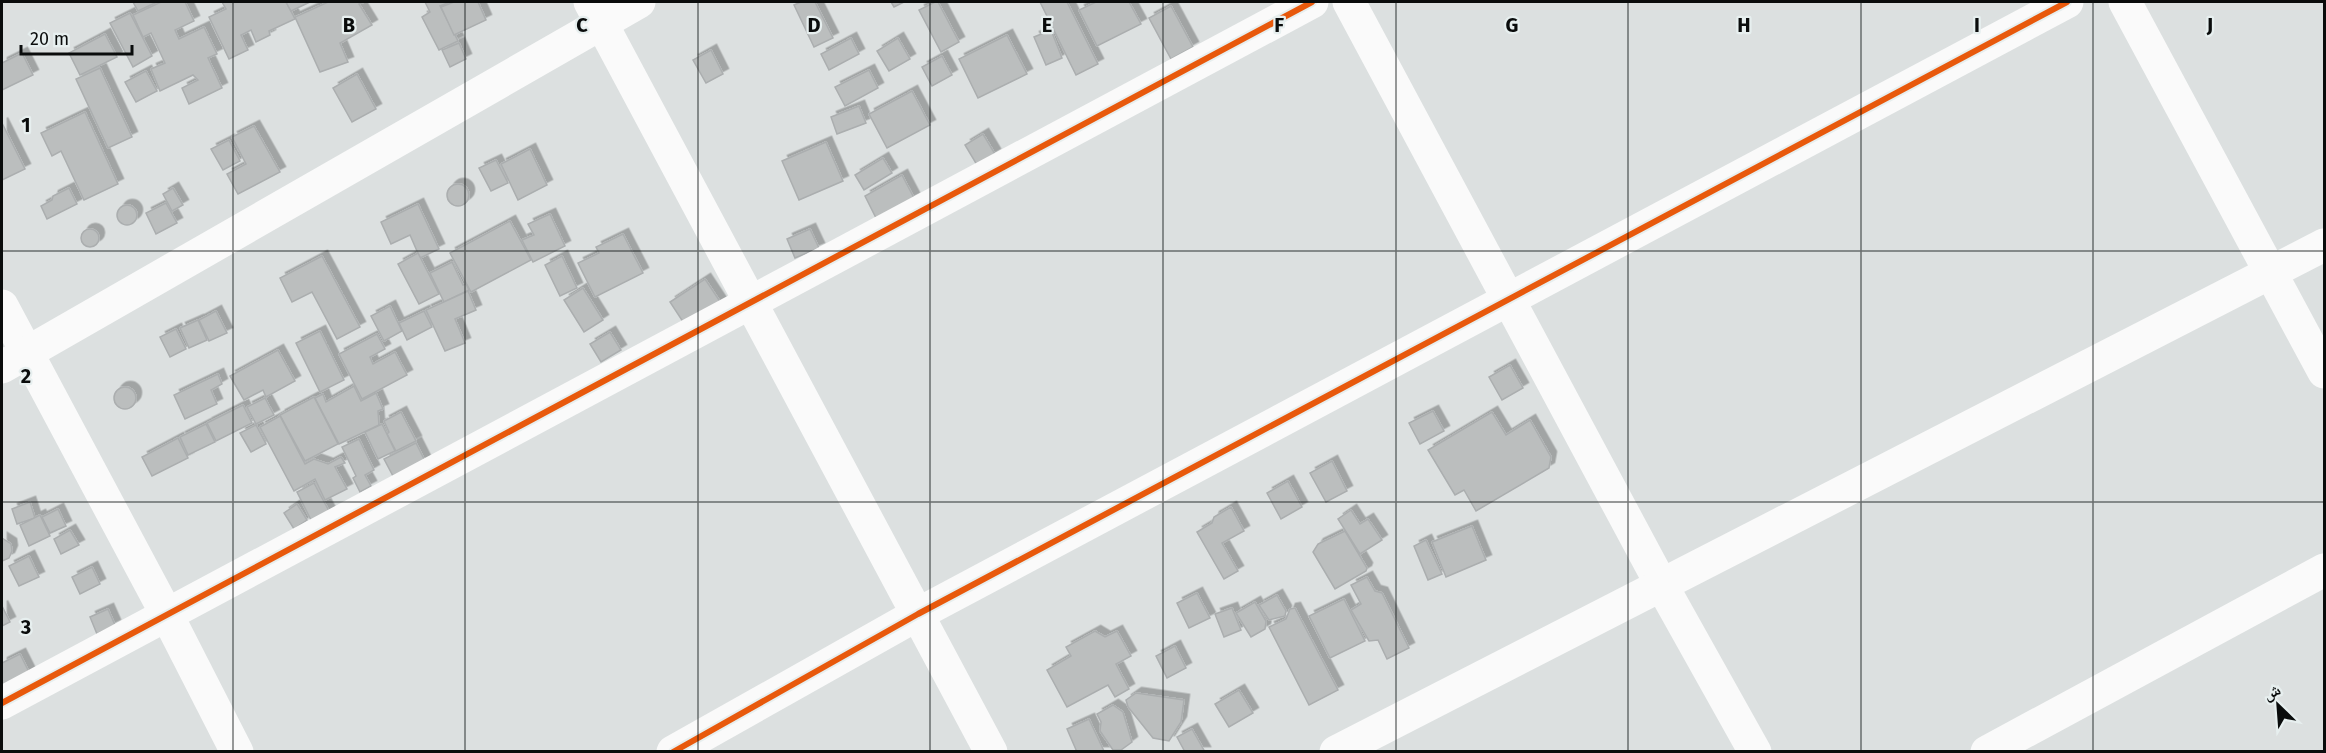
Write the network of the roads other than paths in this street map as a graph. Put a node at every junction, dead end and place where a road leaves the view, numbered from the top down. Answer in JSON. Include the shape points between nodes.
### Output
{"nodes":[{"id":1,"x":639,"y":2,"type":"edge"},
{"id":2,"x":1312,"y":2,"type":"edge"},
{"id":3,"x":1349,"y":2,"type":"edge"},
{"id":4,"x":2067,"y":2,"type":"edge"},
{"id":5,"x":2125,"y":2,"type":"edge"},
{"id":6,"x":595,"y":12,"type":"edge"},
{"id":7,"x":2325,"y":245,"type":"edge"},
{"id":8,"x":2270,"y":273,"type":"junction"},
{"id":9,"x":1509,"y":300,"type":"junction"},
{"id":10,"x":751,"y":302,"type":"junction"},
{"id":11,"x":2,"y":306,"type":"edge"},
{"id":12,"x":14,"y":360,"type":"edge"},
{"id":13,"x":2325,"y":372,"type":"edge"},
{"id":14,"x":2325,"y":570,"type":"edge"},
{"id":15,"x":1661,"y":584,"type":"junction"},
{"id":16,"x":918,"y":614,"type":"junction"},
{"id":17,"x":167,"y":615,"type":"junction"},
{"id":18,"x":2,"y":704,"type":"edge"},
{"id":19,"x":237,"y":752,"type":"edge"},
{"id":20,"x":673,"y":752,"type":"edge"},
{"id":21,"x":991,"y":752,"type":"edge"},
{"id":22,"x":1336,"y":752,"type":"edge"},
{"id":23,"x":1755,"y":752,"type":"edge"},
{"id":24,"x":1987,"y":752,"type":"edge"}],
"edges":[{"from":1,"to":6,"type":"street"},
{"from":2,"to":10,"type":"street"},
{"from":3,"to":9,"type":"street"},
{"from":4,"to":9,"type":"street"},
{"from":5,"to":8,"type":"street"},
{"from":6,"to":10,"type":"street"},
{"from":6,"to":12,"type":"street"},
{"from":7,"to":8,"type":"street"},
{"from":8,"to":13,"type":"street"},
{"from":8,"to":15,"type":"street"},
{"from":9,"to":15,"type":"street"},
{"from":9,"to":16,"type":"street"},
{"from":10,"to":16,"type":"street"},
{"from":10,"to":17,"type":"street"},
{"from":11,"to":12,"type":"street"},
{"from":12,"to":17,"type":"street"},
{"from":14,"to":24,"type":"street"},
{"from":15,"to":22,"type":"street"},
{"from":15,"to":23,"type":"street"},
{"from":16,"to":20,"type":"street"},
{"from":16,"to":21,"type":"street"},
{"from":17,"to":18,"type":"street"},
{"from":17,"to":19,"type":"street"}]}
